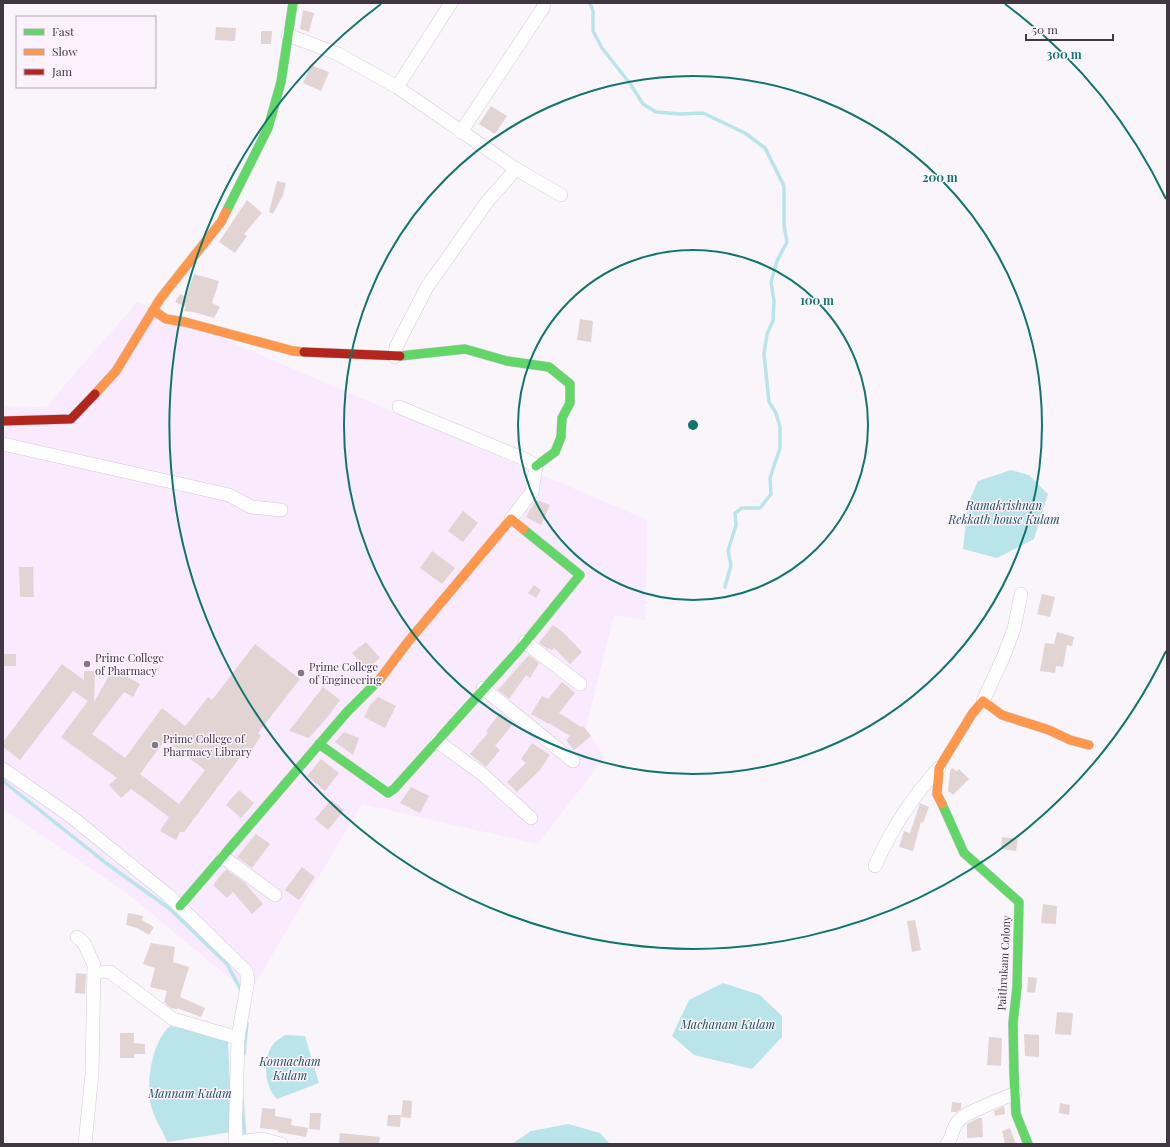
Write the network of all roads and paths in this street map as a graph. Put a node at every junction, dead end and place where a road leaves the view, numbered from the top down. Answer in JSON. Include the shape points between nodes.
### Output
{"nodes":[{"id":1,"x":293,"y":3,"type":"edge"},
{"id":2,"x":451,"y":3,"type":"edge"},
{"id":3,"x":544,"y":3,"type":"edge"},
{"id":4,"x":288,"y":35,"type":"junction"},
{"id":5,"x":397,"y":87,"type":"junction"},
{"id":6,"x":461,"y":132,"type":"junction"},
{"id":7,"x":516,"y":169,"type":"junction"},
{"id":8,"x":561,"y":196,"type":"dead end"},
{"id":9,"x":153,"y":310,"type":"junction"},
{"id":10,"x":395,"y":358,"type":"junction"},
{"id":11,"x":399,"y":407,"type":"dead end"},
{"id":12,"x":3,"y":421,"type":"edge"},
{"id":13,"x":3,"y":444,"type":"edge"},
{"id":14,"x":536,"y":466,"type":"junction"},
{"id":15,"x":281,"y":510,"type":"dead end"},
{"id":16,"x":511,"y":519,"type":"junction"},
{"id":17,"x":1021,"y":594,"type":"dead end"},
{"id":18,"x":525,"y":642,"type":"junction"},
{"id":19,"x":580,"y":684,"type":"dead end"},
{"id":20,"x":484,"y":688,"type":"junction"},
{"id":21,"x":983,"y":700,"type":"junction"},
{"id":22,"x":437,"y":741,"type":"junction"},
{"id":23,"x":319,"y":744,"type":"junction"},
{"id":24,"x":1089,"y":745,"type":"dead end"},
{"id":25,"x":573,"y":761,"type":"dead end"},
{"id":26,"x":939,"y":768,"type":"junction"},
{"id":27,"x":3,"y":769,"type":"edge"},
{"id":28,"x":923,"y":786,"type":"junction"},
{"id":29,"x":937,"y":794,"type":"junction"},
{"id":30,"x":531,"y":818,"type":"dead end"},
{"id":31,"x":223,"y":857,"type":"junction"},
{"id":32,"x":875,"y":866,"type":"dead end"},
{"id":33,"x":275,"y":895,"type":"dead end"},
{"id":34,"x":180,"y":906,"type":"junction"},
{"id":35,"x":77,"y":937,"type":"dead end"},
{"id":36,"x":94,"y":972,"type":"junction"},
{"id":37,"x":238,"y":1038,"type":"junction"},
{"id":38,"x":1015,"y":1094,"type":"junction"},
{"id":39,"x":241,"y":1142,"type":"edge"},
{"id":40,"x":86,"y":1144,"type":"edge"},
{"id":41,"x":281,"y":1144,"type":"edge"},
{"id":42,"x":947,"y":1144,"type":"edge"},
{"id":43,"x":1028,"y":1144,"type":"edge"}],
"edges":[{"from":1,"to":4,"type":"street"},
{"from":2,"to":5,"type":"street"},
{"from":3,"to":6,"type":"street"},
{"from":4,"to":5,"type":"street","via":[[338,54]]},
{"from":4,"to":9,"type":"street","via":[[281,82],[268,128],[221,222]]},
{"from":5,"to":6,"type":"street"},
{"from":6,"to":7,"type":"street"},
{"from":7,"to":8,"type":"street"},
{"from":7,"to":10,"type":"street","via":[[487,202],[427,287],[396,347]]},
{"from":9,"to":10,"type":"street","via":[[166,319],[293,351]]},
{"from":9,"to":12,"type":"street","via":[[116,371],[71,419]]},
{"from":10,"to":14,"type":"street","via":[[465,349],[508,361],[549,367],[570,384],[570,403],[562,418],[561,437],[555,452]]},
{"from":11,"to":14,"type":"street"},
{"from":13,"to":15,"type":"street","via":[[229,495],[251,507]]},
{"from":14,"to":16,"type":"street","via":[[532,492]]},
{"from":16,"to":18,"type":"street","via":[[580,575]]},
{"from":16,"to":23,"type":"street","via":[[380,680]]},
{"from":17,"to":21,"type":"street","via":[[1014,629]]},
{"from":18,"to":19,"type":"street"},
{"from":18,"to":20,"type":"street"},
{"from":20,"to":22,"type":"street"},
{"from":20,"to":25,"type":"street"},
{"from":21,"to":24,"type":"street","via":[[1002,715]]},
{"from":21,"to":26,"type":"street","name":"Paithrukam Colony"},
{"from":22,"to":23,"type":"street","via":[[388,793]]},
{"from":22,"to":30,"type":"street","via":[[482,774]]},
{"from":23,"to":31,"type":"street"},
{"from":26,"to":28,"type":"street"},
{"from":26,"to":29,"type":"street","name":"Paithrukam Colony"},
{"from":27,"to":34,"type":"street","via":[[69,815]]},
{"from":28,"to":29,"type":"street"},
{"from":28,"to":32,"type":"street","via":[[888,836]]},
{"from":29,"to":38,"type":"street","name":"Paithrukam Colony","via":[[964,853],[1019,902],[1017,987],[1013,1023]]},
{"from":31,"to":33,"type":"street"},
{"from":31,"to":34,"type":"street"},
{"from":34,"to":37,"type":"street","via":[[246,971],[248,980]]},
{"from":35,"to":36,"type":"street","via":[[86,948],[94,965]]},
{"from":36,"to":37,"type":"street","via":[[110,972],[173,1019]]},
{"from":36,"to":40,"type":"street","via":[[92,1074]]},
{"from":37,"to":39,"type":"street"},
{"from":38,"to":42,"type":"street","via":[[960,1118],[952,1129],[951,1139]]},
{"from":38,"to":43,"type":"street","name":"Paithrukam Colony","via":[[1016,1114]]},
{"from":39,"to":41,"type":"street","via":[[262,1139]]}]}
